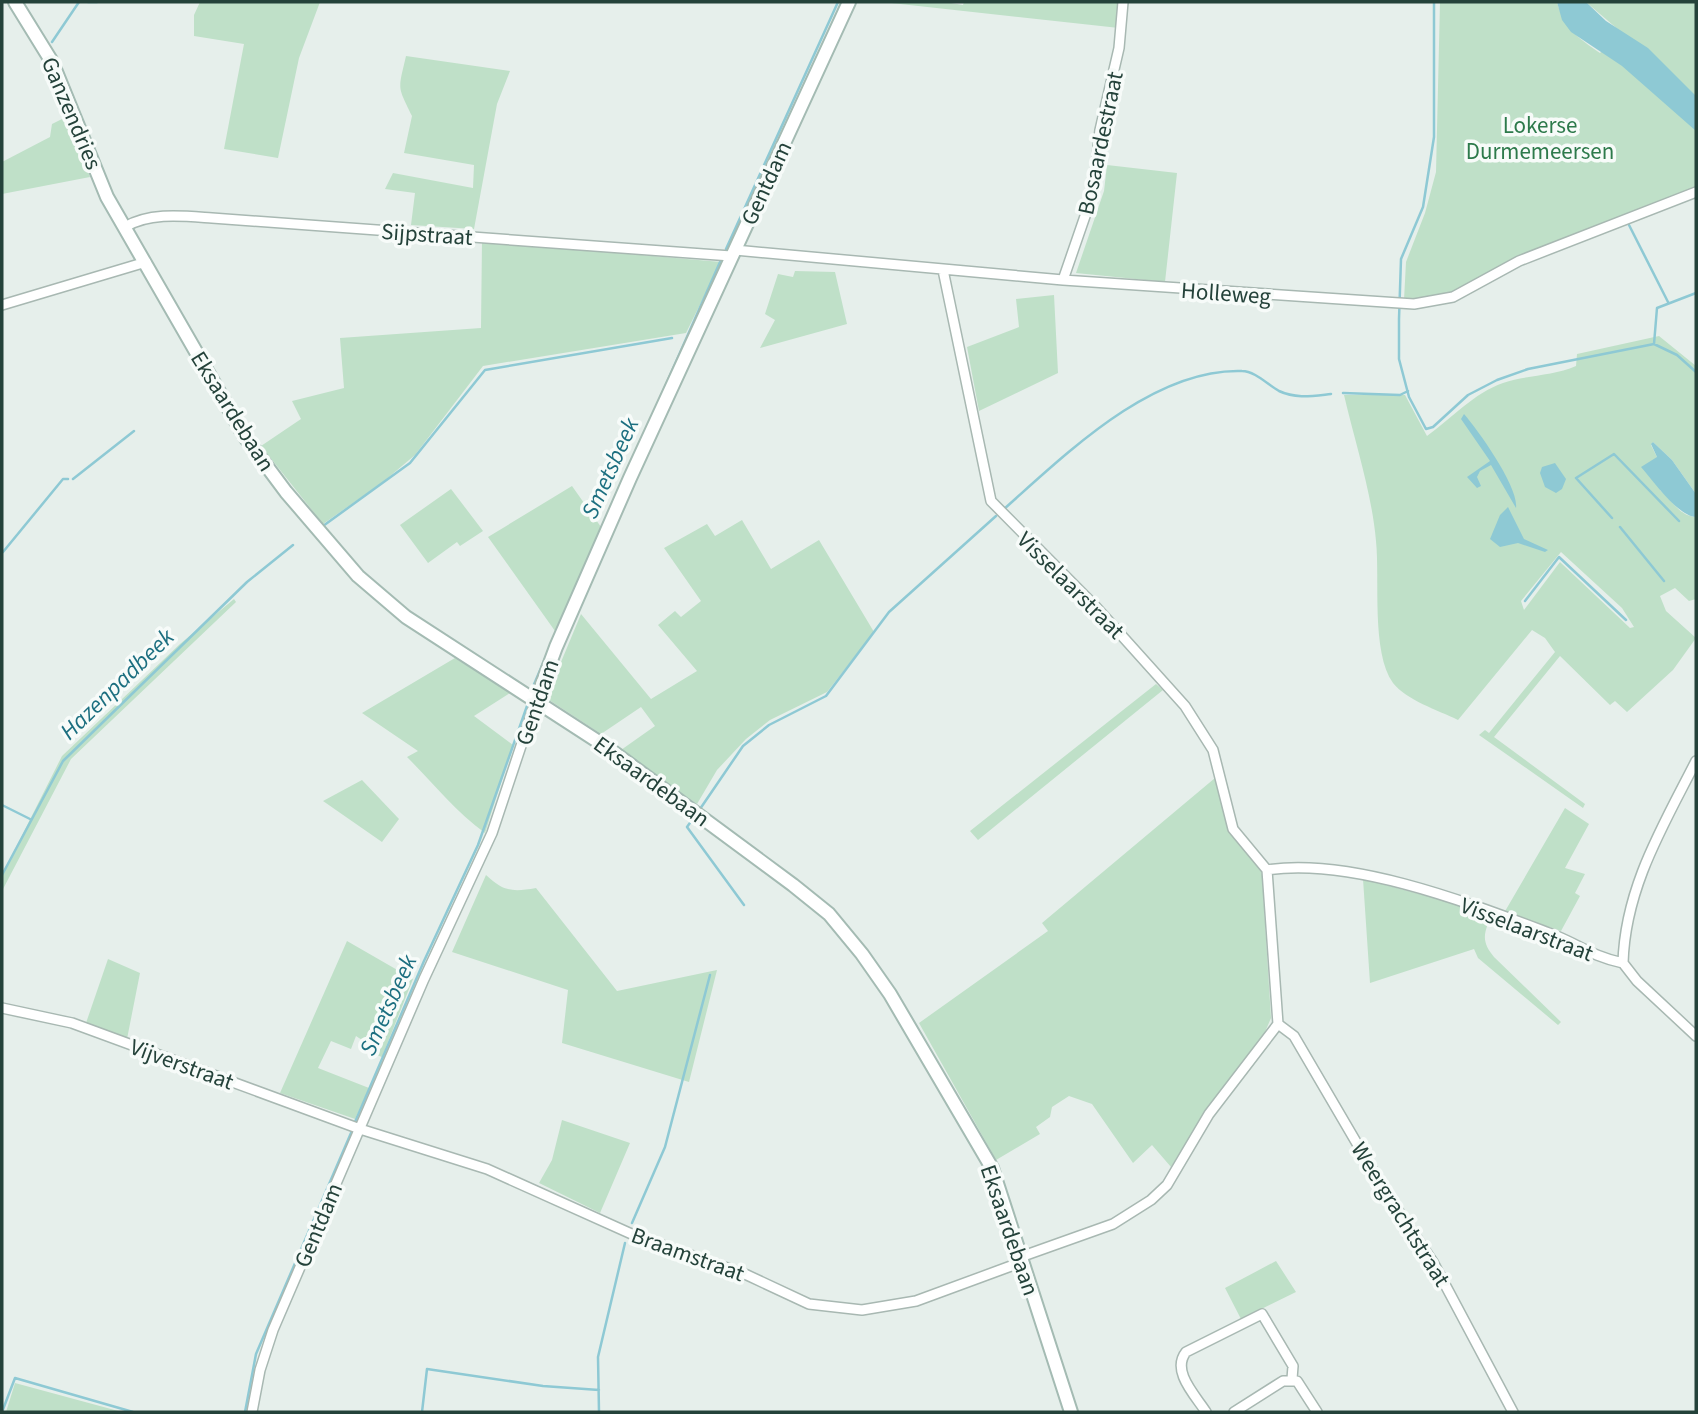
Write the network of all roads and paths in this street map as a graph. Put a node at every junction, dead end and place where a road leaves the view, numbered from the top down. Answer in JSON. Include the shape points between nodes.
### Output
{"nodes":[{"id":1,"x":15,"y":2,"type":"edge"},
{"id":2,"x":849,"y":2,"type":"edge"},
{"id":3,"x":1123,"y":2,"type":"edge"},
{"id":4,"x":1696,"y":192,"type":"edge"},
{"id":5,"x":125,"y":227,"type":"junction"},
{"id":6,"x":733,"y":253,"type":"junction"},
{"id":7,"x":146,"y":262,"type":"junction"},
{"id":8,"x":943,"y":270,"type":"junction"},
{"id":9,"x":1063,"y":280,"type":"junction"},
{"id":10,"x":2,"y":306,"type":"edge"},
{"id":11,"x":536,"y":701,"type":"junction"},
{"id":12,"x":1696,"y":761,"type":"edge"},
{"id":13,"x":1267,"y":870,"type":"junction"},
{"id":14,"x":1623,"y":962,"type":"junction"},
{"id":15,"x":2,"y":1008,"type":"edge"},
{"id":16,"x":1278,"y":1024,"type":"junction"},
{"id":17,"x":1696,"y":1036,"type":"edge"},
{"id":18,"x":360,"y":1129,"type":"junction"},
{"id":19,"x":1020,"y":1259,"type":"junction"},
{"id":20,"x":1292,"y":1379,"type":"junction"},
{"id":21,"x":252,"y":1412,"type":"edge"},
{"id":22,"x":1071,"y":1412,"type":"edge"},
{"id":23,"x":1206,"y":1412,"type":"edge"},
{"id":24,"x":1234,"y":1412,"type":"edge"},
{"id":25,"x":1317,"y":1412,"type":"edge"},
{"id":26,"x":1513,"y":1412,"type":"edge"}],
"edges":[{"from":1,"to":5,"type":"main road","name":"Ganzendries","via":[[52,62],[107,197]]},
{"from":2,"to":6,"type":"main road","name":"Gentdam"},
{"from":3,"to":9,"type":"street","name":"Bosaardestraat","via":[[1093,193]]},
{"from":4,"to":9,"type":"street","name":"Holleweg","via":[[1519,261],[1453,297],[1407,304]]},
{"from":5,"to":6,"type":"street","name":"Sijpstraat","via":[[163,216],[212,218]]},
{"from":5,"to":7,"type":"main road","name":"Eksaardebaan"},
{"from":6,"to":8,"type":"street","name":"Holleweg"},
{"from":6,"to":11,"type":"main road","name":"Gentdam","via":[[614,514]]},
{"from":7,"to":10,"type":"street"},
{"from":7,"to":11,"type":"main road","name":"Eksaardebaan","via":[[245,437],[358,576],[415,623]]},
{"from":8,"to":9,"type":"street","name":"Holleweg"},
{"from":8,"to":13,"type":"street","name":"Visselaarstraat","via":[[991,500],[1185,706],[1213,750],[1233,829]]},
{"from":11,"to":18,"type":"street","name":"Gentdam","via":[[492,833]]},
{"from":11,"to":19,"type":"main road","name":"Eksaardebaan","via":[[605,746],[793,885],[849,936],[890,994],[992,1168]]},
{"from":12,"to":14,"type":"street","via":[[1633,894]]},
{"from":13,"to":14,"type":"street","name":"Visselaarstraat","via":[[1289,866],[1333,871],[1413,887],[1552,934],[1595,957]]},
{"from":13,"to":16,"type":"street"},
{"from":14,"to":17,"type":"street"},
{"from":15,"to":18,"type":"street","name":"Vijverstraat","via":[[72,1023]]},
{"from":16,"to":19,"type":"street","via":[[1209,1114],[1167,1185],[1151,1200],[1114,1224]]},
{"from":16,"to":26,"type":"street","name":"Weergrachtstraat","via":[[1294,1036],[1433,1262]]},
{"from":18,"to":19,"type":"street","name":"Braamstraat","via":[[487,1169],[636,1236],[818,1306],[862,1310],[905,1304]]},
{"from":18,"to":21,"type":"street","name":"Gentdam","via":[[273,1331]]},
{"from":19,"to":22,"type":"main road","name":"Eksaardebaan"},
{"from":20,"to":23,"type":"street","via":[[1293,1366],[1262,1314],[1186,1352],[1180,1360],[1180,1370]]},
{"from":20,"to":24,"type":"street"},
{"from":20,"to":25,"type":"street"}]}
